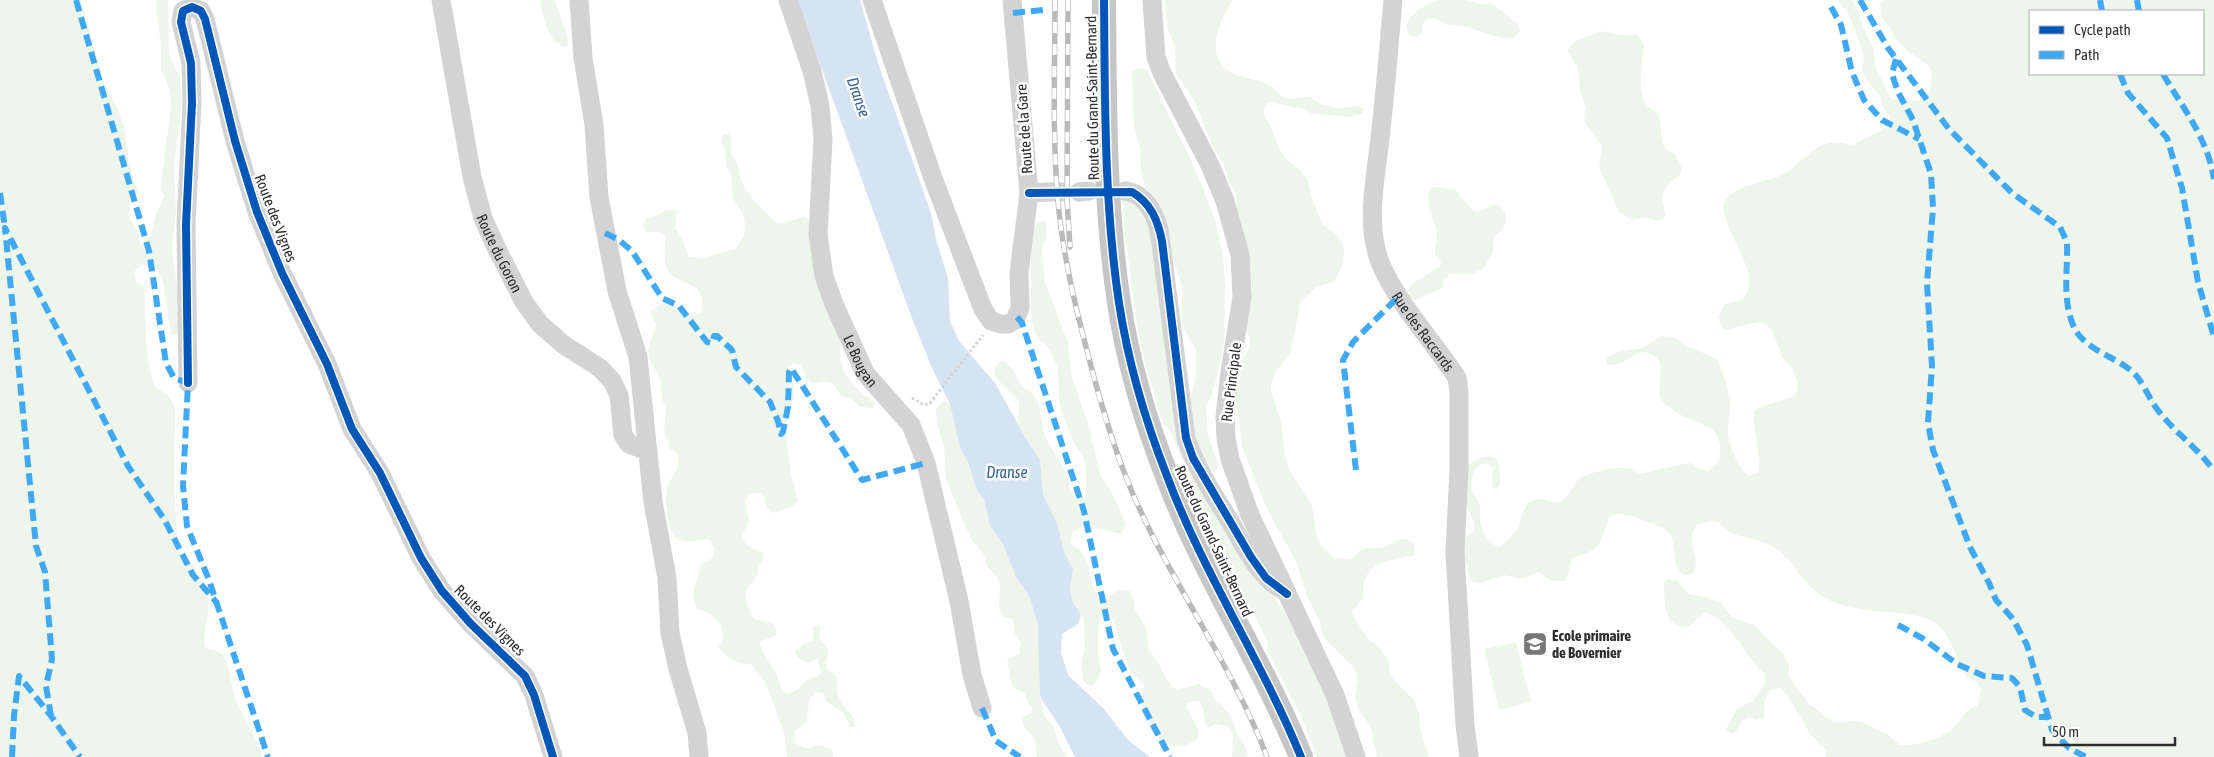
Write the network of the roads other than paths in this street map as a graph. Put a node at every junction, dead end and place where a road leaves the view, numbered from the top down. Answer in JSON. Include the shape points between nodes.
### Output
{"nodes":[{"id":1,"x":441,"y":0,"type":"edge"},
{"id":2,"x":579,"y":0,"type":"edge"},
{"id":3,"x":788,"y":0,"type":"edge"},
{"id":4,"x":872,"y":0,"type":"edge"},
{"id":5,"x":1012,"y":0,"type":"edge"},
{"id":6,"x":1104,"y":0,"type":"edge"},
{"id":7,"x":1152,"y":0,"type":"edge"},
{"id":8,"x":1394,"y":0,"type":"edge"},
{"id":9,"x":1125,"y":191,"type":"dead end"},
{"id":10,"x":1049,"y":192,"type":"tunnel mouth"},
{"id":11,"x":1029,"y":193,"type":"junction"},
{"id":12,"x":188,"y":383,"type":"dead end"},
{"id":13,"x":648,"y":451,"type":"junction"},
{"id":14,"x":1287,"y":594,"type":"junction"},
{"id":15,"x":982,"y":708,"type":"dead end"},
{"id":16,"x":553,"y":757,"type":"edge"},
{"id":17,"x":699,"y":757,"type":"edge"},
{"id":18,"x":1302,"y":757,"type":"edge"},
{"id":19,"x":1356,"y":757,"type":"edge"},
{"id":20,"x":1469,"y":757,"type":"edge"}],
"edges":[{"from":1,"to":13,"type":"street","name":"Route du Goron","via":[[474,190],[496,247],[524,302],[540,324],[564,345],[600,368],[612,381],[619,395],[623,435],[629,444]]},
{"from":2,"to":13,"type":"street","via":[[583,58],[594,125],[598,197],[617,291],[638,357]]},
{"from":3,"to":15,"type":"street","name":"Le Bougan","via":[[820,106],[823,140],[818,235],[824,276],[865,372],[911,425],[926,463]]},
{"from":4,"to":11,"type":"street","name":"Route de la Gare","via":[[988,326],[1008,324],[1018,314],[1019,273]]},
{"from":5,"to":11,"type":"street","name":"Route de la Gare"},
{"from":6,"to":18,"type":"main road","name":"Route du Grand-Saint-Bernard","via":[[1105,148],[1110,224],[1119,305],[1135,380],[1179,505]]},
{"from":7,"to":14,"type":"street","name":"Rue Principale","via":[[1156,57],[1162,74],[1210,165],[1235,230],[1243,278],[1226,398],[1226,438],[1244,498]]},
{"from":8,"to":20,"type":"street","name":"Rue des Raccards","via":[[1372,234],[1382,266],[1398,296],[1457,378],[1455,552]]},
{"from":9,"to":14,"type":"street","via":[[1143,199],[1159,228],[1185,430],[1193,458],[1251,557],[1266,578]]},
{"from":10,"to":11,"type":"street"},
{"from":12,"to":16,"type":"street","name":"Route des Vignes","via":[[186,231],[192,89],[189,52],[181,18],[183,11],[192,7],[205,18],[242,167],[257,212],[282,273],[327,364],[352,428],[377,468],[424,563],[442,591],[471,624],[526,676]]},
{"from":13,"to":17,"type":"street","via":[[653,502],[668,578],[670,633],[697,733]]},
{"from":14,"to":19,"type":"street","name":"Rue Principale","via":[[1334,695]]}]}
